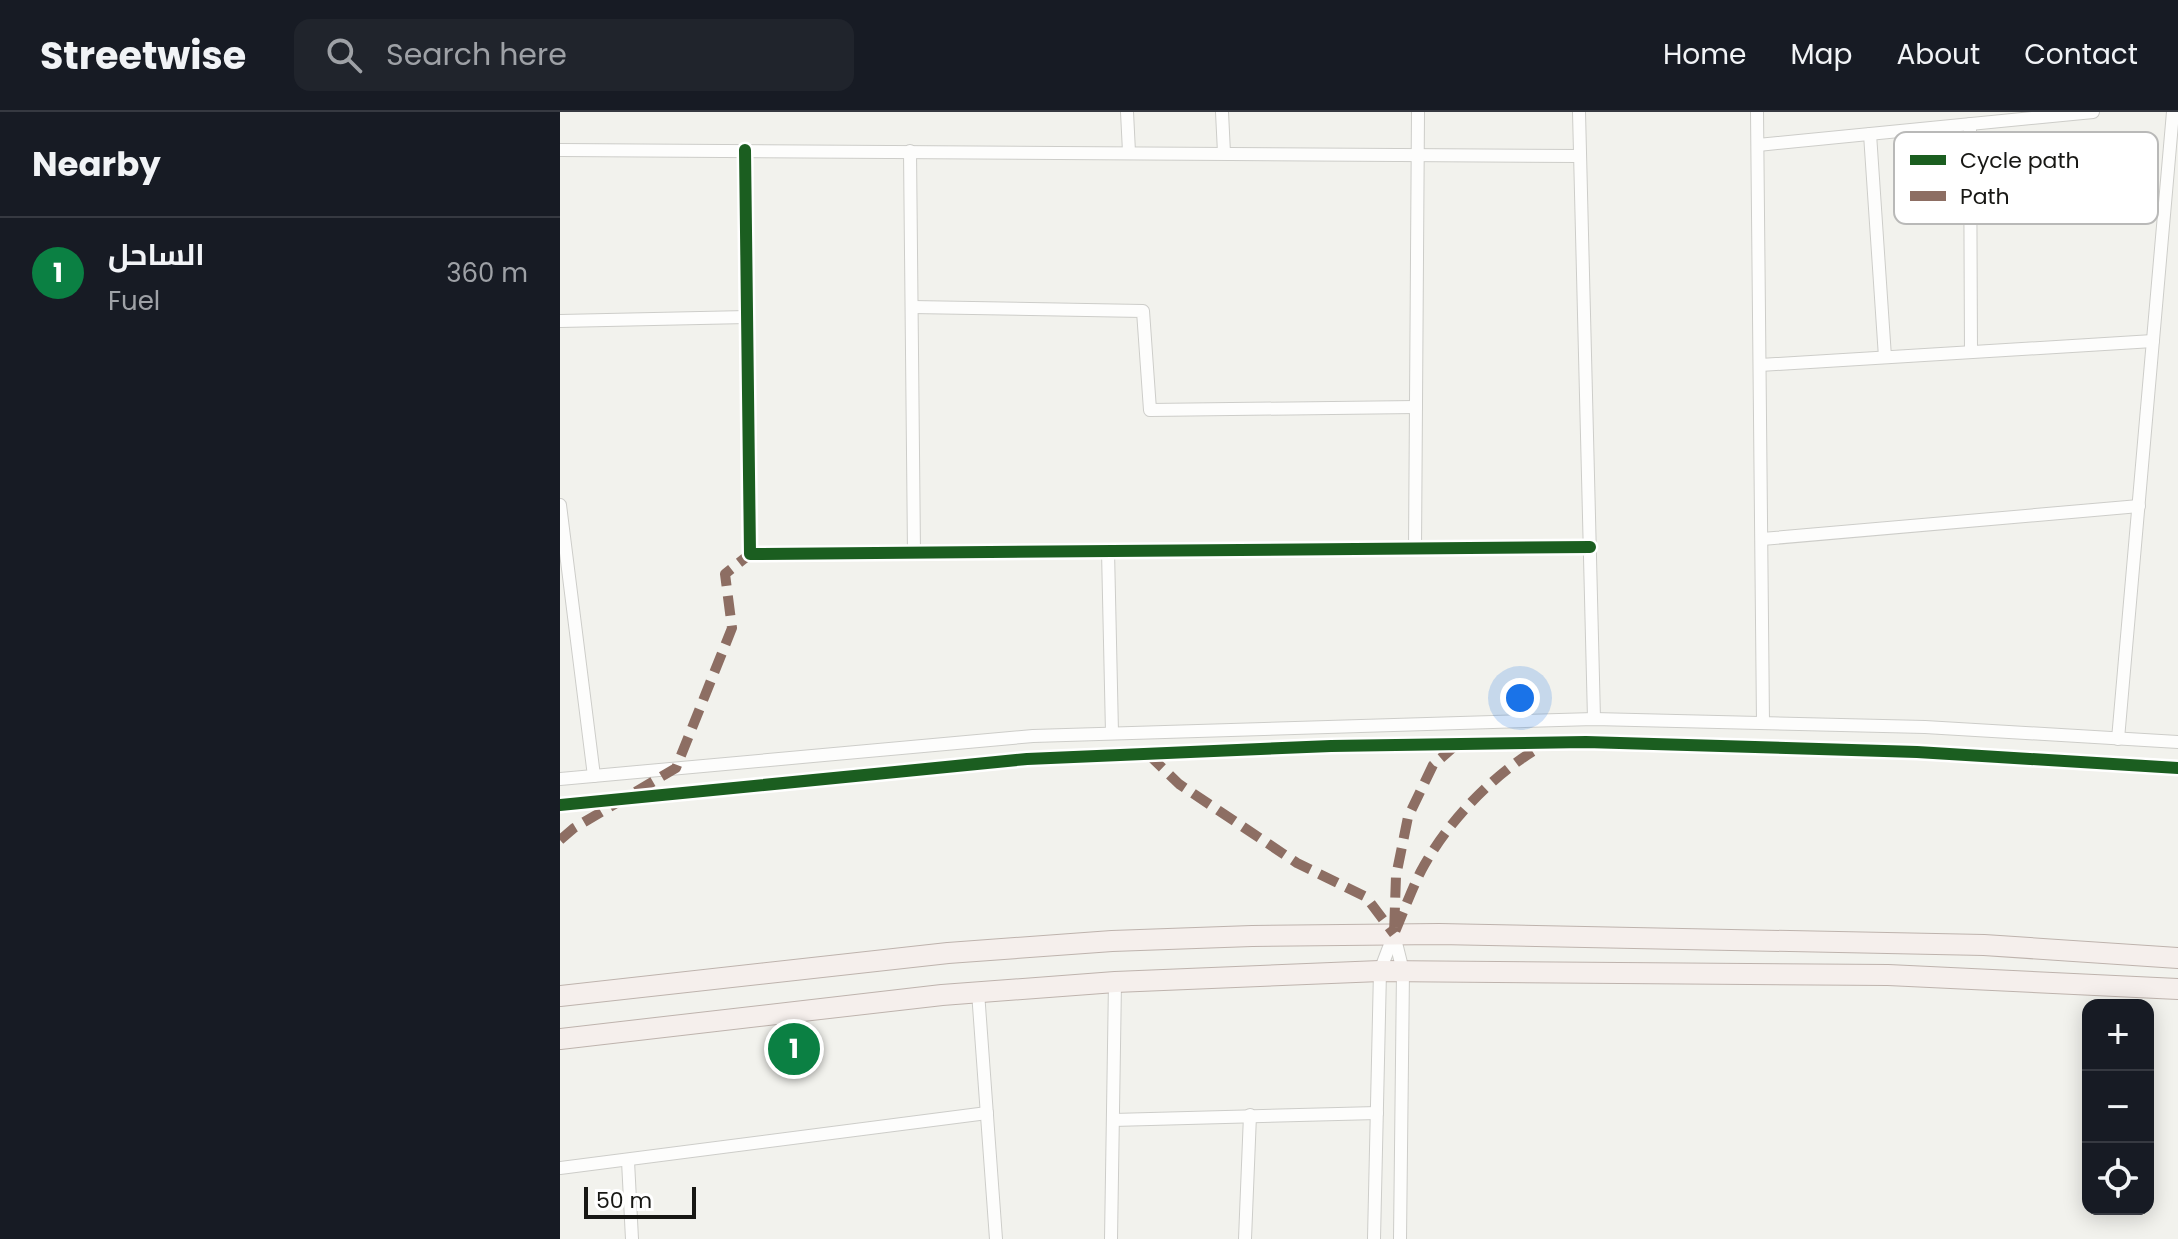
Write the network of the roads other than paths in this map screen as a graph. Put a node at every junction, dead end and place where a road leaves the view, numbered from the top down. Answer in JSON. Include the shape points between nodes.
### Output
{"nodes":[{"id":1,"x":1127,"y":112,"type":"edge"},
{"id":2,"x":1222,"y":112,"type":"edge"},
{"id":3,"x":1418,"y":112,"type":"edge"},
{"id":4,"x":1579,"y":112,"type":"edge"},
{"id":5,"x":1757,"y":112,"type":"edge"},
{"id":6,"x":2093,"y":112,"type":"edge"},
{"id":7,"x":2173,"y":112,"type":"edge"},
{"id":8,"x":1970,"y":124,"type":"junction"},
{"id":9,"x":1970,"y":132,"type":"edge"},
{"id":10,"x":1870,"y":134,"type":"junction"},
{"id":11,"x":1758,"y":145,"type":"junction"},
{"id":12,"x":560,"y":150,"type":"edge"},
{"id":13,"x":745,"y":150,"type":"junction"},
{"id":14,"x":910,"y":151,"type":"junction"},
{"id":15,"x":1129,"y":152,"type":"junction"},
{"id":16,"x":1224,"y":153,"type":"junction"},
{"id":17,"x":1418,"y":154,"type":"junction"},
{"id":18,"x":1579,"y":156,"type":"junction"},
{"id":19,"x":1970,"y":224,"type":"edge"},
{"id":20,"x":912,"y":307,"type":"junction"},
{"id":21,"x":747,"y":317,"type":"junction"},
{"id":22,"x":560,"y":321,"type":"edge"},
{"id":23,"x":2153,"y":341,"type":"junction"},
{"id":24,"x":1971,"y":352,"type":"junction"},
{"id":25,"x":1885,"y":357,"type":"junction"},
{"id":26,"x":1760,"y":365,"type":"junction"},
{"id":27,"x":1416,"y":407,"type":"junction"},
{"id":28,"x":560,"y":505,"type":"edge"},
{"id":29,"x":2139,"y":506,"type":"junction"},
{"id":30,"x":1762,"y":539,"type":"junction"},
{"id":31,"x":1590,"y":547,"type":"junction"},
{"id":32,"x":1415,"y":549,"type":"junction"},
{"id":33,"x":1108,"y":551,"type":"junction"},
{"id":34,"x":914,"y":553,"type":"junction"},
{"id":35,"x":1594,"y":719,"type":"junction"},
{"id":36,"x":1763,"y":723,"type":"junction"},
{"id":37,"x":1112,"y":733,"type":"junction"},
{"id":38,"x":2118,"y":739,"type":"junction"},
{"id":39,"x":2178,"y":742,"type":"edge"},
{"id":40,"x":2178,"y":768,"type":"edge"},
{"id":41,"x":594,"y":776,"type":"junction"},
{"id":42,"x":560,"y":779,"type":"edge"},
{"id":43,"x":560,"y":805,"type":"edge"},
{"id":44,"x":1394,"y":934,"type":"junction"},
{"id":45,"x":2178,"y":958,"type":"edge"},
{"id":46,"x":1380,"y":971,"type":"junction"},
{"id":47,"x":1403,"y":971,"type":"junction"},
{"id":48,"x":1115,"y":982,"type":"junction"},
{"id":49,"x":2178,"y":989,"type":"edge"},
{"id":50,"x":978,"y":992,"type":"junction"},
{"id":51,"x":560,"y":996,"type":"edge"},
{"id":52,"x":560,"y":1039,"type":"edge"},
{"id":53,"x":987,"y":1113,"type":"junction"},
{"id":54,"x":1377,"y":1113,"type":"junction"},
{"id":55,"x":1250,"y":1115,"type":"junction"},
{"id":56,"x":1113,"y":1120,"type":"junction"},
{"id":57,"x":628,"y":1161,"type":"junction"},
{"id":58,"x":560,"y":1168,"type":"edge"},
{"id":59,"x":632,"y":1239,"type":"edge"},
{"id":60,"x":996,"y":1239,"type":"edge"},
{"id":61,"x":1111,"y":1239,"type":"edge"},
{"id":62,"x":1245,"y":1239,"type":"edge"},
{"id":63,"x":1374,"y":1239,"type":"edge"},
{"id":64,"x":1400,"y":1239,"type":"edge"}],
"edges":[{"from":1,"to":15,"type":"street"},
{"from":2,"to":16,"type":"street"},
{"from":3,"to":17,"type":"street"},
{"from":4,"to":18,"type":"street"},
{"from":5,"to":11,"type":"street"},
{"from":6,"to":8,"type":"street"},
{"from":7,"to":23,"type":"street"},
{"from":8,"to":9,"type":"street"},
{"from":8,"to":10,"type":"street"},
{"from":10,"to":11,"type":"street"},
{"from":10,"to":25,"type":"street"},
{"from":11,"to":26,"type":"street"},
{"from":12,"to":13,"type":"street"},
{"from":13,"to":14,"type":"street"},
{"from":13,"to":21,"type":"street"},
{"from":14,"to":15,"type":"street"},
{"from":14,"to":20,"type":"street"},
{"from":15,"to":16,"type":"street"},
{"from":16,"to":17,"type":"street"},
{"from":17,"to":18,"type":"street"},
{"from":17,"to":27,"type":"street"},
{"from":18,"to":31,"type":"street"},
{"from":19,"to":24,"type":"street"},
{"from":20,"to":27,"type":"street","via":[[1143,311],[1150,410]]},
{"from":20,"to":34,"type":"street"},
{"from":21,"to":22,"type":"street"},
{"from":21,"to":34,"type":"street","via":[[750,554]]},
{"from":23,"to":24,"type":"street"},
{"from":23,"to":29,"type":"street"},
{"from":24,"to":25,"type":"street"},
{"from":25,"to":26,"type":"street"},
{"from":26,"to":30,"type":"street"},
{"from":27,"to":32,"type":"street"},
{"from":28,"to":41,"type":"street"},
{"from":29,"to":30,"type":"street"},
{"from":29,"to":38,"type":"street"},
{"from":30,"to":36,"type":"street"},
{"from":31,"to":32,"type":"street"},
{"from":31,"to":35,"type":"street"},
{"from":32,"to":33,"type":"street"},
{"from":33,"to":34,"type":"street"},
{"from":33,"to":37,"type":"street"},
{"from":35,"to":36,"type":"street"},
{"from":35,"to":37,"type":"street"},
{"from":36,"to":38,"type":"street"},
{"from":37,"to":41,"type":"street"},
{"from":38,"to":39,"type":"street"},
{"from":40,"to":43,"type":"street","via":[[1917,752],[1586,742],[1331,746],[1027,759]]},
{"from":41,"to":42,"type":"street"},
{"from":44,"to":45,"type":"main road","via":[[1984,945]]},
{"from":44,"to":46,"type":"street"},
{"from":44,"to":47,"type":"street"},
{"from":44,"to":51,"type":"main road","via":[[1112,941],[948,953]]},
{"from":46,"to":47,"type":"main road"},
{"from":46,"to":48,"type":"main road"},
{"from":46,"to":54,"type":"street"},
{"from":47,"to":49,"type":"main road","via":[[1888,975]]},
{"from":47,"to":64,"type":"street"},
{"from":48,"to":50,"type":"main road"},
{"from":48,"to":56,"type":"street"},
{"from":50,"to":52,"type":"main road"},
{"from":50,"to":53,"type":"street"},
{"from":53,"to":57,"type":"street"},
{"from":53,"to":60,"type":"street"},
{"from":54,"to":55,"type":"street"},
{"from":54,"to":63,"type":"street"},
{"from":55,"to":56,"type":"street"},
{"from":55,"to":62,"type":"street"},
{"from":56,"to":61,"type":"street"},
{"from":57,"to":58,"type":"street"},
{"from":57,"to":59,"type":"street"}]}
